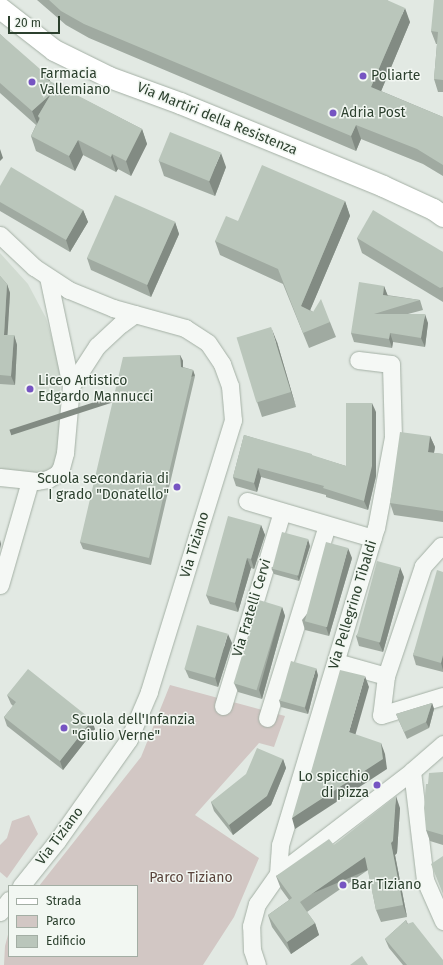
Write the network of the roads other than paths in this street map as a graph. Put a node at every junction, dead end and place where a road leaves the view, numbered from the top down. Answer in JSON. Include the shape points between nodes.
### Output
{"nodes":[{"id":1,"x":0,"y":8,"type":"edge"},
{"id":2,"x":443,"y":216,"type":"edge"},
{"id":3,"x":0,"y":235,"type":"edge"},
{"id":4,"x":48,"y":277,"type":"junction"},
{"id":5,"x":135,"y":314,"type":"junction"},
{"id":6,"x":358,"y":360,"type":"dead end"},
{"id":7,"x":71,"y":386,"type":"junction"},
{"id":8,"x":0,"y":477,"type":"edge"},
{"id":9,"x":30,"y":481,"type":"junction"},
{"id":10,"x":247,"y":501,"type":"dead end"},
{"id":11,"x":282,"y":512,"type":"junction"},
{"id":12,"x":327,"y":525,"type":"junction"},
{"id":13,"x":373,"y":538,"type":"junction"},
{"id":14,"x":443,"y":547,"type":"edge"},
{"id":15,"x":0,"y":585,"type":"edge"},
{"id":16,"x":336,"y":662,"type":"junction"},
{"id":17,"x":386,"y":676,"type":"junction"},
{"id":18,"x":443,"y":696,"type":"edge"},
{"id":19,"x":223,"y":706,"type":"dead end"},
{"id":20,"x":267,"y":718,"type":"dead end"},
{"id":21,"x":443,"y":744,"type":"edge"},
{"id":22,"x":412,"y":770,"type":"junction"},
{"id":23,"x":278,"y":874,"type":"junction"},
{"id":24,"x":22,"y":885,"type":"edge"},
{"id":25,"x":8,"y":901,"type":"edge"},
{"id":26,"x":0,"y":912,"type":"edge"},
{"id":27,"x":443,"y":921,"type":"edge"},
{"id":28,"x":257,"y":965,"type":"edge"}],
"edges":[{"from":1,"to":2,"type":"main road","name":"Via Martiri della Resistenza","via":[[54,50],[110,77],[383,186]]},
{"from":3,"to":4,"type":"street","name":"Via Tiziano"},
{"from":4,"to":5,"type":"street","name":"Via Tiziano","via":[[69,290]]},
{"from":4,"to":7,"type":"street"},
{"from":5,"to":7,"type":"street","via":[[97,346]]},
{"from":5,"to":24,"type":"street","name":"Via Tiziano","via":[[185,328],[208,343],[222,364],[230,386],[233,420],[151,685],[129,739],[66,830]]},
{"from":6,"to":13,"type":"street","name":"Via Pellegrino Tibaldi","via":[[391,364],[393,437]]},
{"from":7,"to":9,"type":"street","via":[[65,453],[57,474],[48,479]]},
{"from":8,"to":9,"type":"street"},
{"from":9,"to":15,"type":"street"},
{"from":10,"to":11,"type":"street"},
{"from":11,"to":12,"type":"street"},
{"from":11,"to":19,"type":"street","name":"Via Fratelli Cervi"},
{"from":12,"to":13,"type":"street"},
{"from":12,"to":20,"type":"street"},
{"from":13,"to":16,"type":"street","name":"Via Pellegrino Tibaldi"},
{"from":14,"to":17,"type":"street","via":[[441,546],[423,566]]},
{"from":16,"to":17,"type":"street"},
{"from":16,"to":23,"type":"street","name":"Via Pellegrino Tibaldi","via":[[280,845]]},
{"from":17,"to":18,"type":"street","via":[[381,715]]},
{"from":21,"to":22,"type":"street"},
{"from":22,"to":23,"type":"street"},
{"from":22,"to":27,"type":"street","via":[[425,880]]},
{"from":23,"to":28,"type":"street","via":[[257,904],[251,926],[252,950]]},
{"from":25,"to":26,"type":"street"}]}
